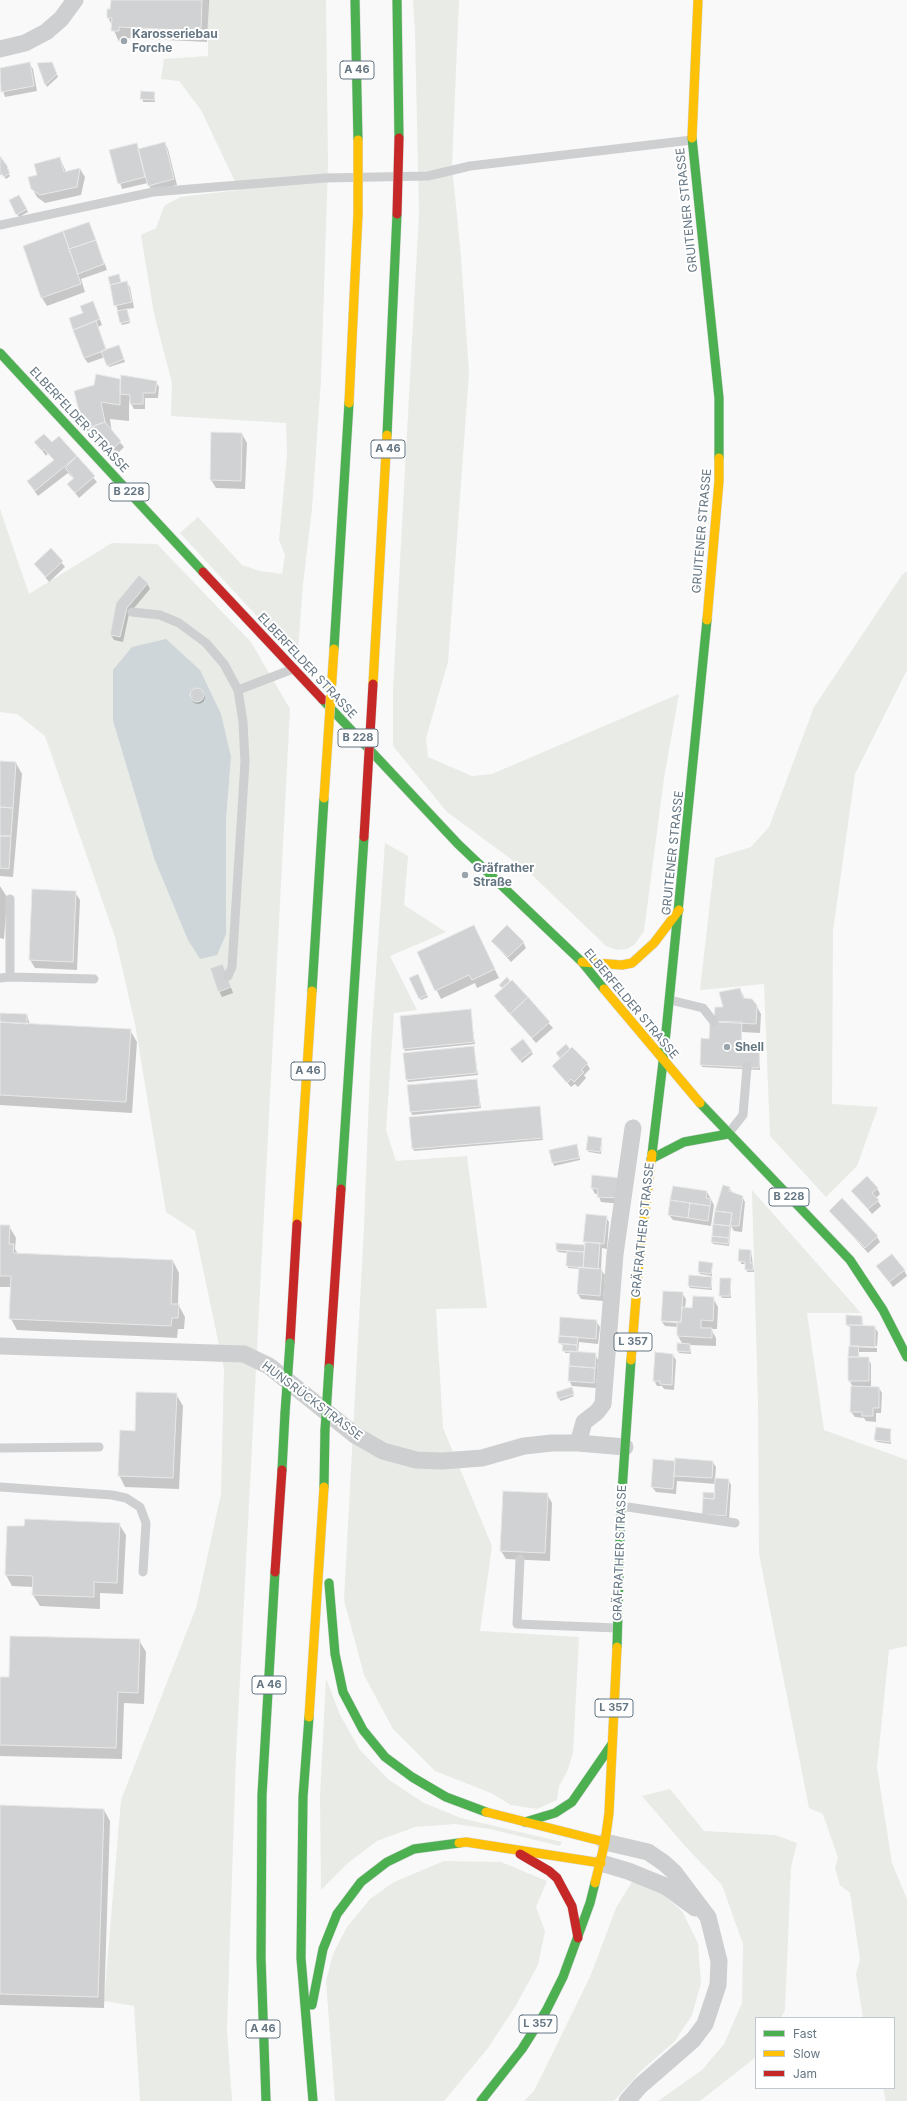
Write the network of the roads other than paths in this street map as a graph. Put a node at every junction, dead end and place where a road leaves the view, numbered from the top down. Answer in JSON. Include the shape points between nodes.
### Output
{"nodes":[{"id":1,"x":75,"y":0,"type":"edge"},
{"id":2,"x":355,"y":0,"type":"edge"},
{"id":3,"x":397,"y":0,"type":"edge"},
{"id":4,"x":698,"y":0,"type":"edge"},
{"id":5,"x":0,"y":49,"type":"edge"},
{"id":6,"x":692,"y":140,"type":"junction"},
{"id":7,"x":0,"y":225,"type":"edge"},
{"id":8,"x":0,"y":353,"type":"edge"},
{"id":9,"x":132,"y":612,"type":"dead end"},
{"id":10,"x":293,"y":669,"type":"junction"},
{"id":11,"x":238,"y":690,"type":"junction"},
{"id":12,"x":10,"y":899,"type":"dead end"},
{"id":13,"x":679,"y":910,"type":"junction"},
{"id":14,"x":582,"y":962,"type":"junction"},
{"id":15,"x":10,"y":976,"type":"junction"},
{"id":16,"x":228,"y":976,"type":"dead end"},
{"id":17,"x":0,"y":978,"type":"edge"},
{"id":18,"x":94,"y":979,"type":"dead end"},
{"id":19,"x":670,"y":1000,"type":"junction"},
{"id":20,"x":714,"y":1022,"type":"dead end"},
{"id":21,"x":663,"y":1062,"type":"junction"},
{"id":22,"x":747,"y":1066,"type":"dead end"},
{"id":23,"x":643,"y":1129,"type":"junction"},
{"id":24,"x":728,"y":1134,"type":"junction"},
{"id":25,"x":651,"y":1159,"type":"junction"},
{"id":26,"x":0,"y":1346,"type":"edge"},
{"id":27,"x":907,"y":1357,"type":"edge"},
{"id":28,"x":578,"y":1443,"type":"junction"},
{"id":29,"x":99,"y":1447,"type":"dead end"},
{"id":30,"x":625,"y":1447,"type":"junction"},
{"id":31,"x":0,"y":1448,"type":"edge"},
{"id":32,"x":0,"y":1487,"type":"edge"},
{"id":33,"x":621,"y":1506,"type":"junction"},
{"id":34,"x":323,"y":1516,"type":"junction"},
{"id":35,"x":735,"y":1523,"type":"dead end"},
{"id":36,"x":520,"y":1559,"type":"dead end"},
{"id":37,"x":143,"y":1572,"type":"dead end"},
{"id":38,"x":617,"y":1628,"type":"junction"},
{"id":39,"x":612,"y":1744,"type":"junction"},
{"id":40,"x":524,"y":1823,"type":"junction"},
{"id":41,"x":605,"y":1842,"type":"junction"},
{"id":42,"x":514,"y":1851,"type":"junction"},
{"id":43,"x":601,"y":1863,"type":"junction"},
{"id":44,"x":708,"y":1917,"type":"junction"},
{"id":45,"x":578,"y":1938,"type":"junction"},
{"id":46,"x":307,"y":2030,"type":"junction"},
{"id":47,"x":266,"y":2101,"type":"edge"},
{"id":48,"x":313,"y":2101,"type":"edge"},
{"id":49,"x":481,"y":2101,"type":"edge"},
{"id":50,"x":626,"y":2101,"type":"edge"}],
"edges":[{"from":1,"to":5,"type":"street","via":[[61,19],[46,32],[25,43]]},
{"from":2,"to":47,"type":"main road","number":"A 46","bridge":true,"via":[[358,214],[352,355],[262,1795],[261,1958]]},
{"from":3,"to":34,"type":"main road","number":"A 46","bridge":true,"via":[[398,214],[392,373],[325,1430]]},
{"from":4,"to":6,"type":"main road","name":"GRUITENER STRASSE","number":"L 357"},
{"from":6,"to":7,"type":"lane","via":[[470,166],[428,176],[325,178],[153,192]]},
{"from":6,"to":13,"type":"main road","name":"GRUITENER STRASSE","number":"L 357","via":[[696,200],[719,398],[720,443],[699,716]]},
{"from":8,"to":10,"type":"main road","name":"ELBERFELDER STRASSE","number":"B 228"},
{"from":9,"to":11,"type":"lane","via":[[160,615],[179,623],[206,644],[224,664]]},
{"from":10,"to":11,"type":"lane"},
{"from":10,"to":14,"type":"main road","name":"ELBERFELDER STRASSE","number":"B 228","via":[[458,844]]},
{"from":11,"to":16,"type":"lane","via":[[245,762],[232,966]]},
{"from":12,"to":15,"type":"lane"},
{"from":13,"to":14,"type":"main road","via":[[654,943],[632,963],[622,965]]},
{"from":13,"to":19,"type":"main road","name":"GRUITENER STRASSE","number":"L 357"},
{"from":14,"to":21,"type":"main road","name":"ELBERFELDER STRASSE","number":"B 228"},
{"from":15,"to":17,"type":"lane"},
{"from":15,"to":18,"type":"lane"},
{"from":19,"to":20,"type":"lane","via":[[703,1008]]},
{"from":19,"to":21,"type":"main road","name":"GRUITENER STRASSE","number":"L 357"},
{"from":21,"to":23,"type":"main road","name":"GRÄFRATHER STRASSE","number":"L 357"},
{"from":21,"to":24,"type":"main road","name":"ELBERFELDER STRASSE","number":"B 228"},
{"from":22,"to":24,"type":"lane","via":[[743,1115]]},
{"from":23,"to":25,"type":"main road","name":"GRÄFRATHER STRASSE","number":"L 357"},
{"from":23,"to":28,"type":"street","name":"GRÄFRATHER STRASSE","via":[[615,1254],[603,1404],[584,1422]]},
{"from":24,"to":25,"type":"main road","via":[[684,1142]]},
{"from":24,"to":27,"type":"main road","name":"ELBERFELDER STRASSE","number":"B 228","via":[[850,1260],[884,1310]]},
{"from":25,"to":30,"type":"main road","name":"GRÄFRATHER STRASSE","number":"L 357","via":[[639,1261]]},
{"from":26,"to":28,"type":"street","name":"HUNSRÜCKSTRASSE","via":[[244,1354],[269,1366],[355,1436],[383,1450],[416,1460],[482,1458],[524,1446]]},
{"from":28,"to":30,"type":"street","name":"HUNSRÜCKSTRASSE"},
{"from":29,"to":31,"type":"lane"},
{"from":30,"to":33,"type":"main road","name":"GRÄFRATHER STRASSE","number":"L 357"},
{"from":32,"to":37,"type":"lane","via":[[126,1498],[140,1507],[146,1524]]},
{"from":33,"to":35,"type":"lane"},
{"from":33,"to":38,"type":"main road","name":"GRÄFRATHER STRASSE","number":"L 357"},
{"from":34,"to":40,"type":"main road","via":[[335,1654],[343,1692],[362,1730],[385,1757],[446,1797]]},
{"from":34,"to":46,"type":"main road","number":"A 46","via":[[303,1797],[301,1958]]},
{"from":36,"to":38,"type":"lane","via":[[517,1624]]},
{"from":38,"to":39,"type":"main road","name":"GRÄFRATHER STRASSE","number":"L 357"},
{"from":39,"to":40,"type":"main road","via":[[572,1802],[555,1813]]},
{"from":39,"to":41,"type":"main road","name":"GRÄFRATHER STRASSE","number":"L 357"},
{"from":40,"to":41,"type":"main road"},
{"from":41,"to":43,"type":"main road","number":"L 357"},
{"from":41,"to":44,"type":"street","via":[[639,1849],[664,1863],[674,1872]]},
{"from":42,"to":43,"type":"main road","via":[[558,1855]]},
{"from":42,"to":45,"type":"main road","via":[[557,1878],[572,1906]]},
{"from":42,"to":46,"type":"main road","via":[[466,1842],[427,1846],[414,1849],[387,1862],[361,1882],[337,1914],[323,1948]]},
{"from":43,"to":44,"type":"street","via":[[665,1886]]},
{"from":43,"to":45,"type":"main road","number":"L 357"},
{"from":44,"to":50,"type":"street","via":[[719,1961],[718,1985],[711,2012],[693,2040]]},
{"from":45,"to":49,"type":"main road","number":"L 357","via":[[546,2011],[522,2049]]},
{"from":46,"to":48,"type":"main road","number":"A 46"}]}
